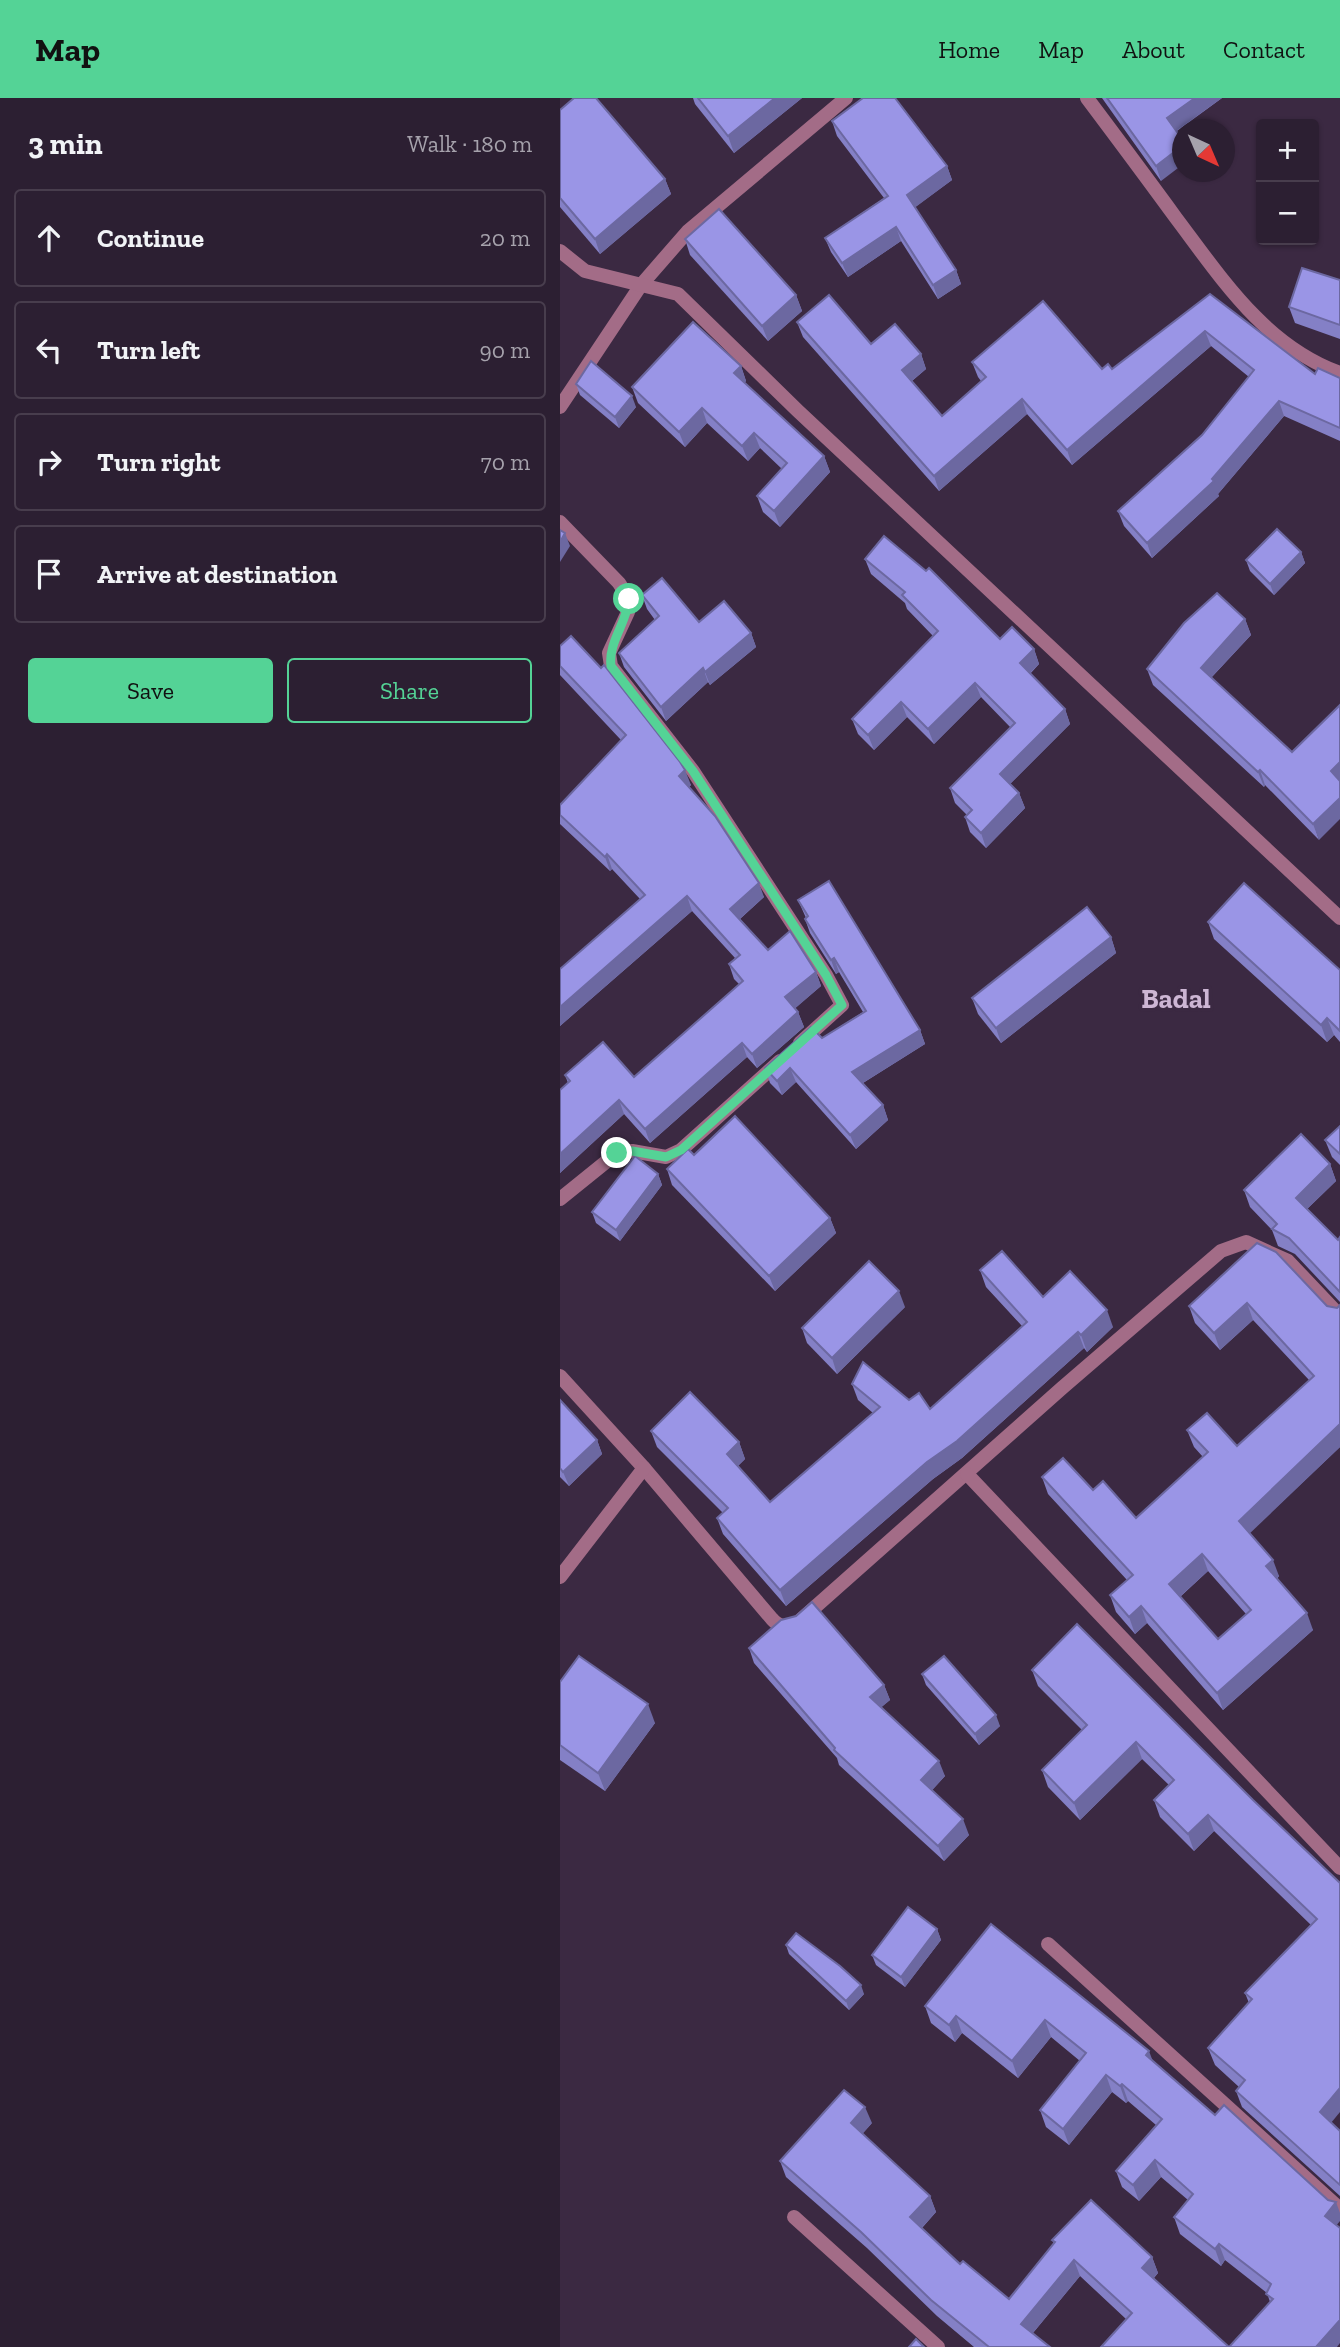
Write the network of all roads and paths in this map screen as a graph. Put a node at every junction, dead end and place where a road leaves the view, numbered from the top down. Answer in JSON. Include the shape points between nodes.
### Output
{"nodes":[{"id":1,"x":846,"y":98,"type":"edge"},
{"id":2,"x":1087,"y":98,"type":"edge"},
{"id":3,"x":560,"y":251,"type":"edge"},
{"id":4,"x":641,"y":285,"type":"junction"},
{"id":5,"x":1340,"y":373,"type":"edge"},
{"id":6,"x":560,"y":407,"type":"edge"},
{"id":7,"x":560,"y":522,"type":"edge"},
{"id":8,"x":1340,"y":918,"type":"edge"},
{"id":9,"x":560,"y":1199,"type":"edge"},
{"id":10,"x":1340,"y":1316,"type":"edge"},
{"id":11,"x":560,"y":1376,"type":"edge"},
{"id":12,"x":645,"y":1468,"type":"junction"},
{"id":13,"x":967,"y":1474,"type":"junction"},
{"id":14,"x":560,"y":1577,"type":"edge"},
{"id":15,"x":1340,"y":1868,"type":"edge"},
{"id":16,"x":1048,"y":1944,"type":"dead end"},
{"id":17,"x":1340,"y":2209,"type":"edge"},
{"id":18,"x":793,"y":2217,"type":"dead end"},
{"id":19,"x":937,"y":2347,"type":"edge"}],
"edges":[{"from":1,"to":4,"type":"street","via":[[688,231]]},
{"from":2,"to":5,"type":"street","via":[[1232,293],[1273,336]]},
{"from":3,"to":4,"type":"street","via":[[585,271]]},
{"from":4,"to":6,"type":"street"},
{"from":4,"to":8,"type":"street","via":[[678,294]]},
{"from":7,"to":9,"type":"street","via":[[629,599],[628,612],[609,653],[611,666],[693,771],[842,1005],[681,1150],[666,1157],[617,1153]]},
{"from":10,"to":13,"type":"street","via":[[1288,1261],[1246,1242],[1222,1251]]},
{"from":11,"to":12,"type":"street"},
{"from":12,"to":13,"type":"street","via":[[772,1619],[785,1627],[796,1624]]},
{"from":12,"to":14,"type":"street"},
{"from":13,"to":15,"type":"street"},
{"from":16,"to":17,"type":"street"},
{"from":18,"to":19,"type":"street"}]}
